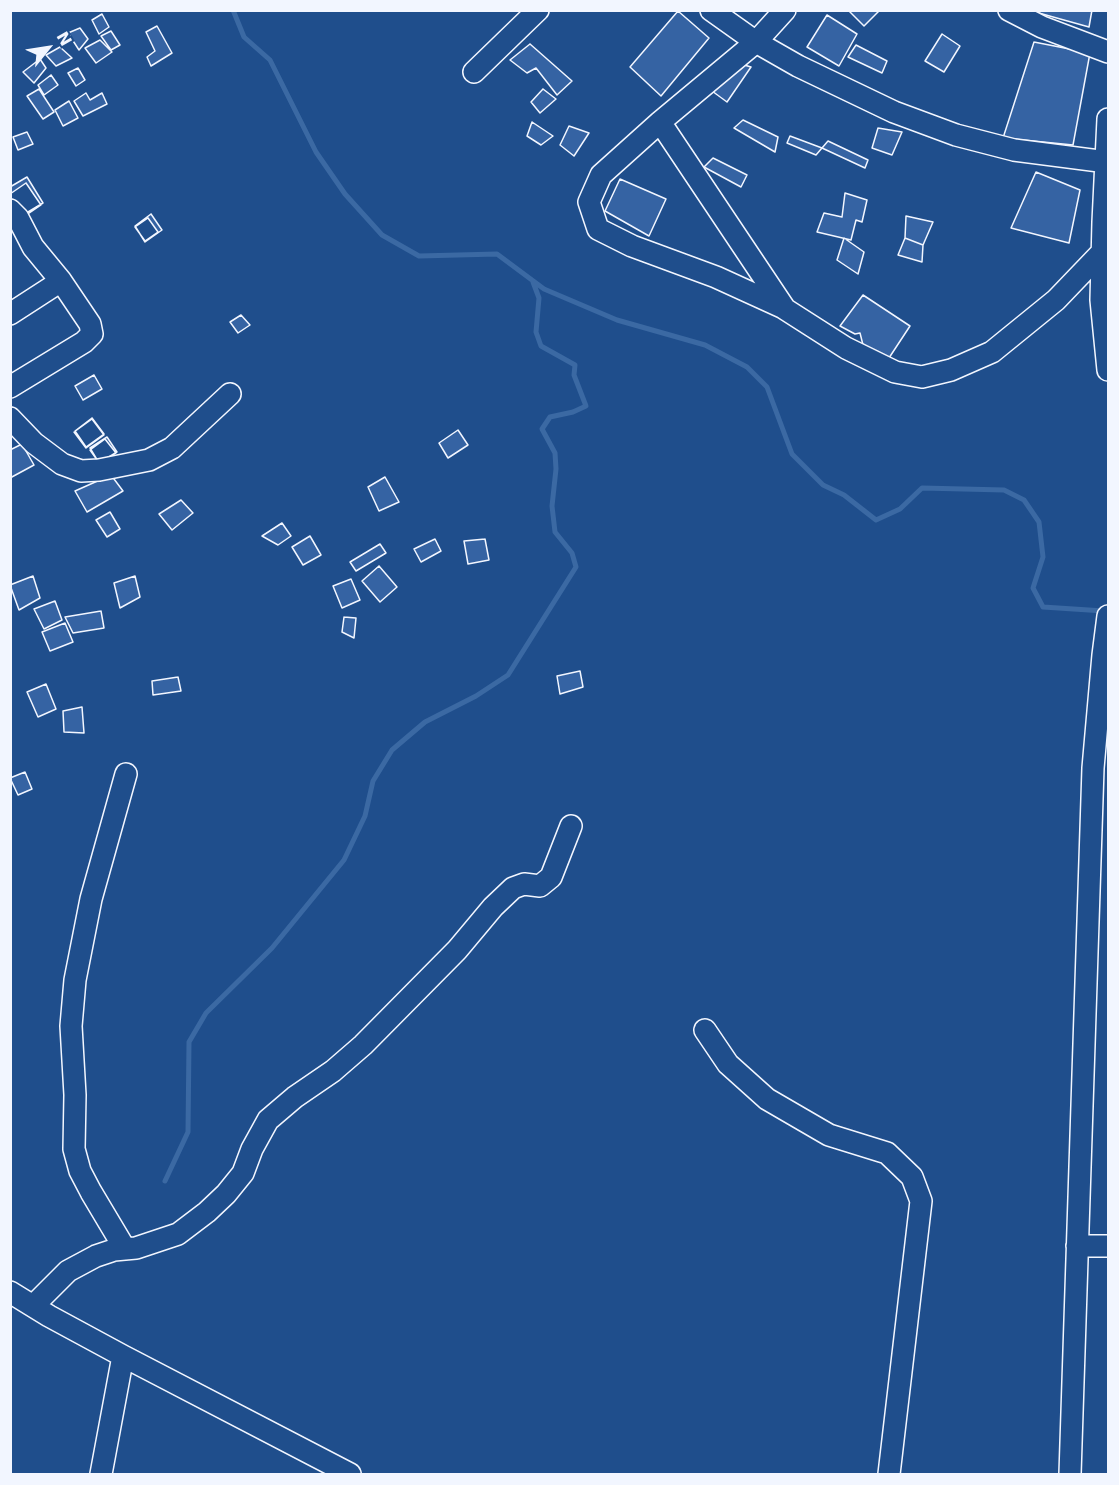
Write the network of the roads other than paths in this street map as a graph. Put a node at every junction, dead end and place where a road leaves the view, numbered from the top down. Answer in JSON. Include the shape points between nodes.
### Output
{"nodes":[{"id":1,"x":538,"y":10,"type":"edge"},
{"id":2,"x":711,"y":10,"type":"edge"},
{"id":3,"x":785,"y":10,"type":"edge"},
{"id":4,"x":1009,"y":10,"type":"edge"},
{"id":5,"x":756,"y":42,"type":"junction"},
{"id":6,"x":1108,"y":52,"type":"edge"},
{"id":7,"x":474,"y":72,"type":"dead end"},
{"id":8,"x":1108,"y":119,"type":"edge"},
{"id":9,"x":660,"y":122,"type":"junction"},
{"id":10,"x":1107,"y":162,"type":"junction"},
{"id":11,"x":10,"y":210,"type":"edge"},
{"id":12,"x":1106,"y":251,"type":"edge"},
{"id":13,"x":61,"y":281,"type":"junction"},
{"id":14,"x":785,"y":309,"type":"junction"},
{"id":15,"x":10,"y":314,"type":"edge"},
{"id":16,"x":1108,"y":370,"type":"edge"},
{"id":17,"x":10,"y":387,"type":"edge"},
{"id":18,"x":230,"y":394,"type":"dead end"},
{"id":19,"x":10,"y":418,"type":"edge"},
{"id":20,"x":1108,"y":616,"type":"edge"},
{"id":21,"x":126,"y":774,"type":"dead end"},
{"id":22,"x":571,"y":826,"type":"dead end"},
{"id":23,"x":705,"y":1030,"type":"dead end"},
{"id":24,"x":1077,"y":1246,"type":"junction"},
{"id":25,"x":1108,"y":1246,"type":"edge"},
{"id":26,"x":125,"y":1249,"type":"junction"},
{"id":27,"x":10,"y":1292,"type":"edge"},
{"id":28,"x":33,"y":1306,"type":"junction"},
{"id":29,"x":123,"y":1356,"type":"junction"},
{"id":30,"x":101,"y":1474,"type":"edge"},
{"id":31,"x":350,"y":1474,"type":"edge"},
{"id":32,"x":889,"y":1474,"type":"edge"},
{"id":33,"x":1070,"y":1474,"type":"edge"}],
"edges":[{"from":1,"to":7,"type":"street"},
{"from":2,"to":5,"type":"street"},
{"from":3,"to":5,"type":"street"},
{"from":4,"to":6,"type":"street"},
{"from":5,"to":9,"type":"street"},
{"from":5,"to":10,"type":"street","via":[[894,112],[956,135],[1014,150]]},
{"from":8,"to":10,"type":"street"},
{"from":9,"to":14,"type":"street"},
{"from":9,"to":14,"type":"street","via":[[601,175],[589,202],[598,230]]},
{"from":10,"to":12,"type":"street"},
{"from":11,"to":13,"type":"street"},
{"from":12,"to":14,"type":"street","via":[[1056,300],[992,352],[951,370],[922,377],[895,372],[846,348]]},
{"from":12,"to":16,"type":"street","via":[[1101,300]]},
{"from":13,"to":15,"type":"street"},
{"from":13,"to":17,"type":"street","via":[[90,324],[92,334]]},
{"from":18,"to":19,"type":"street","via":[[172,448],[149,460],[99,470],[81,471],[62,464]]},
{"from":20,"to":24,"type":"street","via":[[1093,768]]},
{"from":21,"to":26,"type":"street","via":[[91,899],[75,981],[71,1026],[74,1149],[90,1192]]},
{"from":22,"to":26,"type":"street","via":[[551,877],[540,886],[524,884],[513,888],[363,1045],[268,1120],[243,1173],[226,1194],[178,1234]]},
{"from":23,"to":32,"type":"street","via":[[728,1064],[767,1099],[829,1135],[887,1153],[912,1178],[921,1201]]},
{"from":24,"to":25,"type":"street"},
{"from":24,"to":33,"type":"street"},
{"from":26,"to":28,"type":"street","via":[[96,1256],[68,1271]]},
{"from":27,"to":28,"type":"street"},
{"from":28,"to":29,"type":"street"},
{"from":29,"to":30,"type":"street"},
{"from":29,"to":31,"type":"street"}]}
